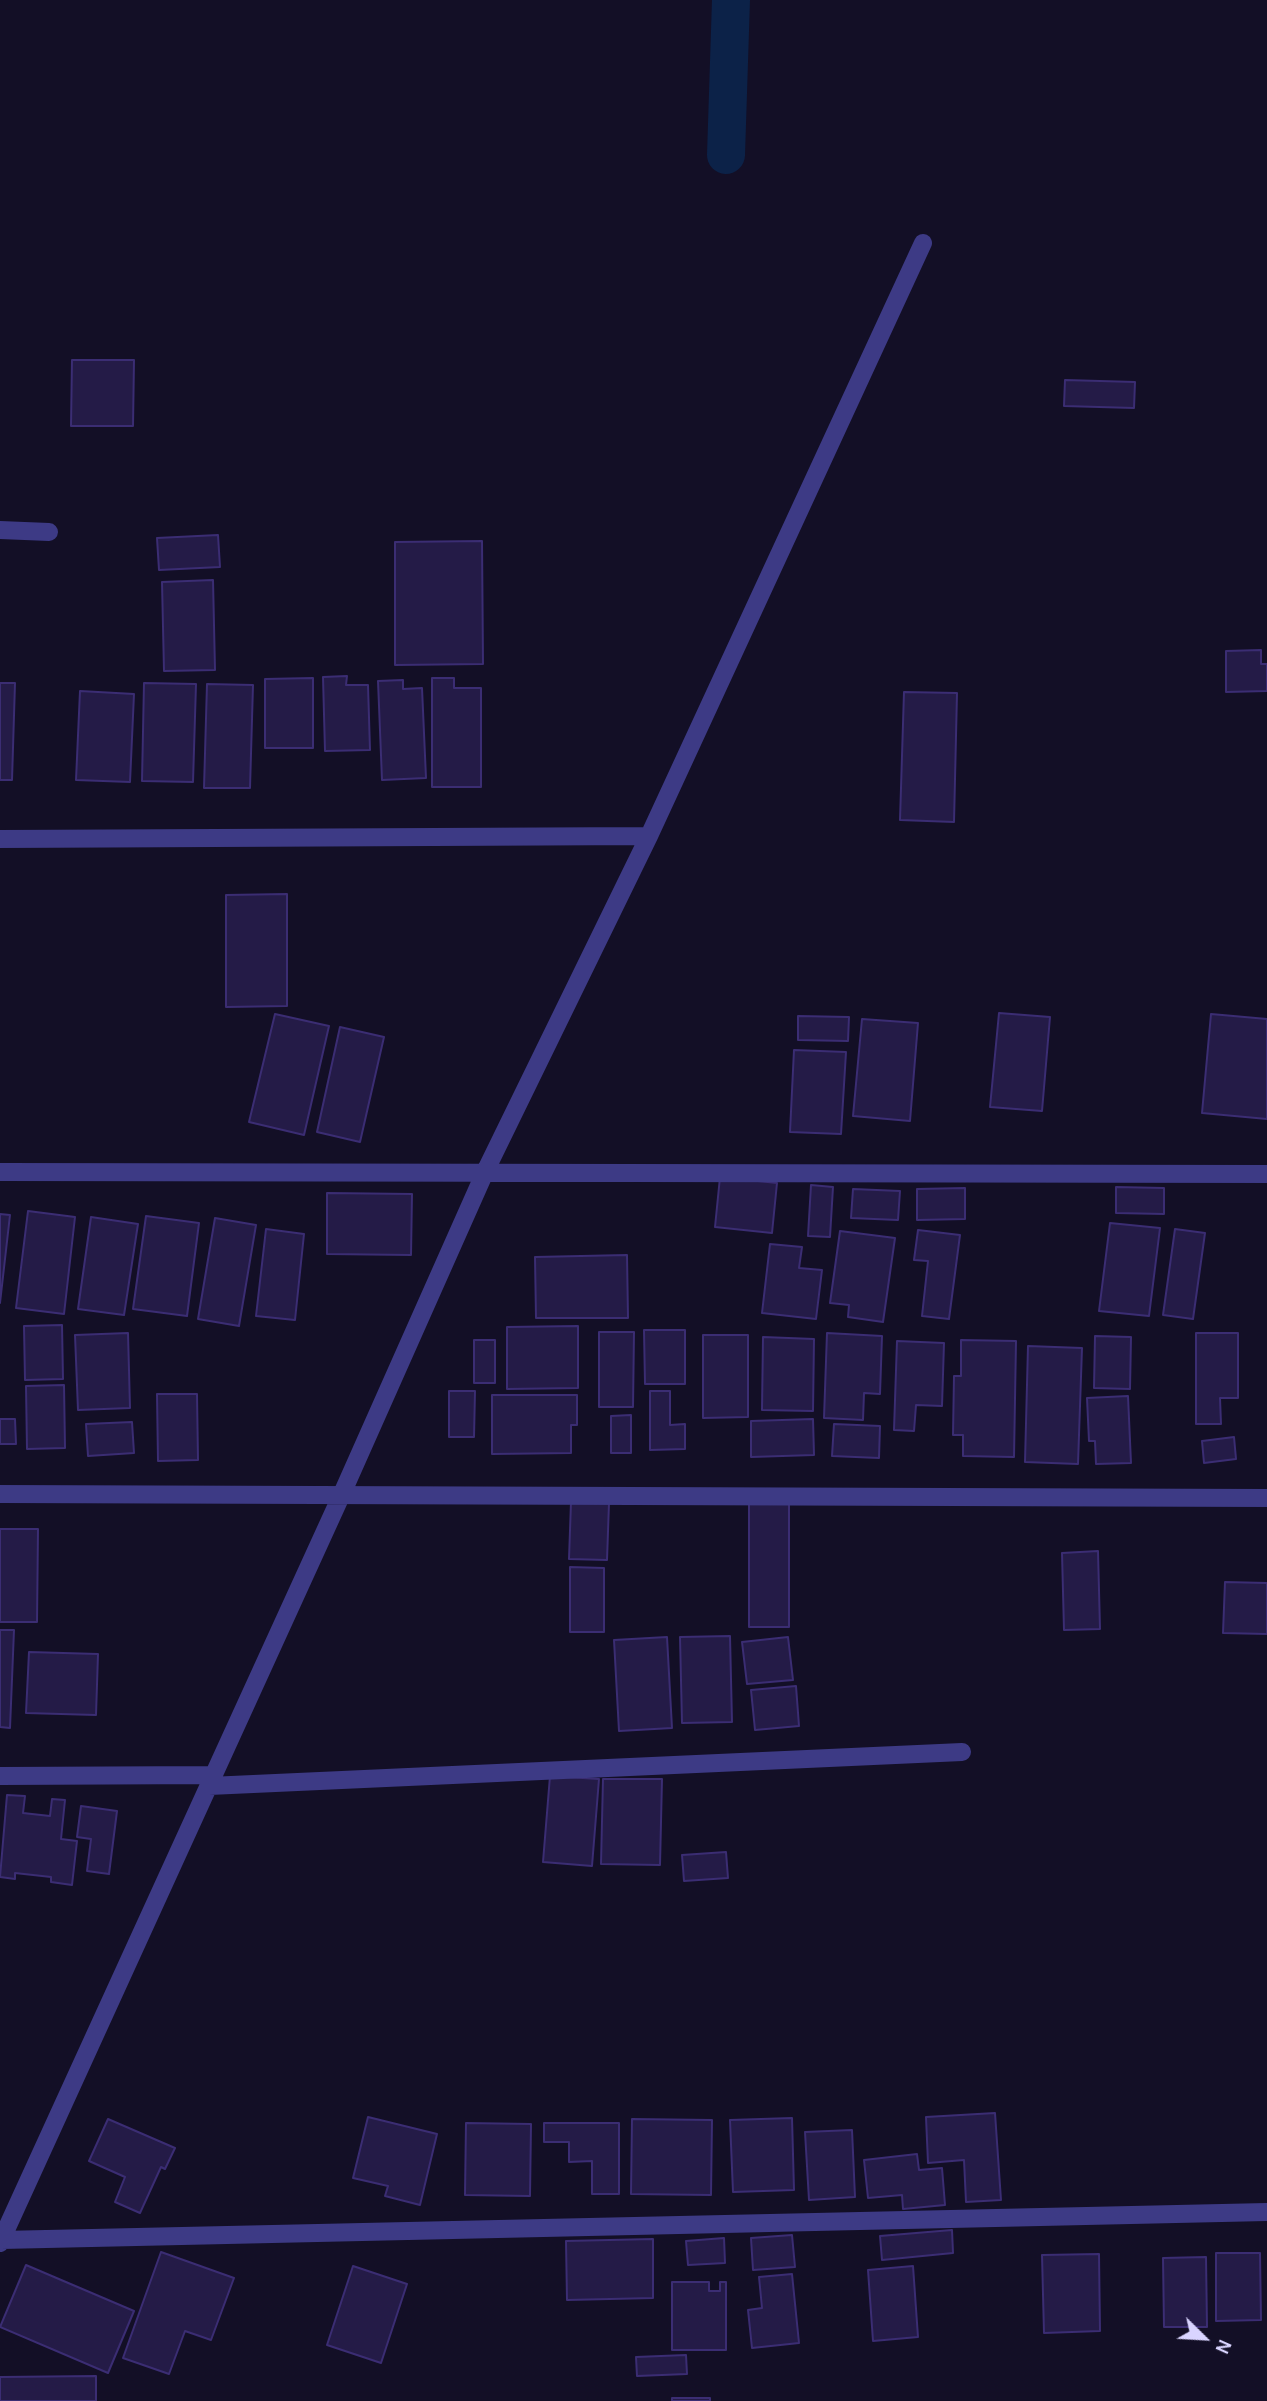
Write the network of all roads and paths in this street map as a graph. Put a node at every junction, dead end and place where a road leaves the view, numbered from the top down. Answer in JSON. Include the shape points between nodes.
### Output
{"nodes":[{"id":1,"x":923,"y":243,"type":"dead end"},
{"id":2,"x":0,"y":530,"type":"edge"},
{"id":3,"x":49,"y":532,"type":"dead end"},
{"id":4,"x":649,"y":836,"type":"junction"},
{"id":5,"x":0,"y":839,"type":"edge"},
{"id":6,"x":0,"y":1172,"type":"edge"},
{"id":7,"x":485,"y":1172,"type":"junction"},
{"id":8,"x":1267,"y":1174,"type":"edge"},
{"id":9,"x":0,"y":1494,"type":"edge"},
{"id":10,"x":341,"y":1496,"type":"junction"},
{"id":11,"x":1267,"y":1498,"type":"edge"},
{"id":12,"x":962,"y":1752,"type":"dead end"},
{"id":13,"x":0,"y":1776,"type":"edge"},
{"id":14,"x":211,"y":1781,"type":"junction"},
{"id":15,"x":1267,"y":2212,"type":"edge"},
{"id":16,"x":1,"y":2242,"type":"edge"}],
"edges":[{"from":1,"to":4,"type":"street"},
{"from":2,"to":3,"type":"street"},
{"from":4,"to":5,"type":"street"},
{"from":4,"to":7,"type":"street"},
{"from":6,"to":7,"type":"street"},
{"from":7,"to":8,"type":"street"},
{"from":7,"to":10,"type":"street"},
{"from":9,"to":10,"type":"street"},
{"from":10,"to":11,"type":"street"},
{"from":10,"to":14,"type":"street"},
{"from":12,"to":14,"type":"street"},
{"from":13,"to":14,"type":"street"},
{"from":14,"to":16,"type":"street"},
{"from":15,"to":16,"type":"street"}]}
